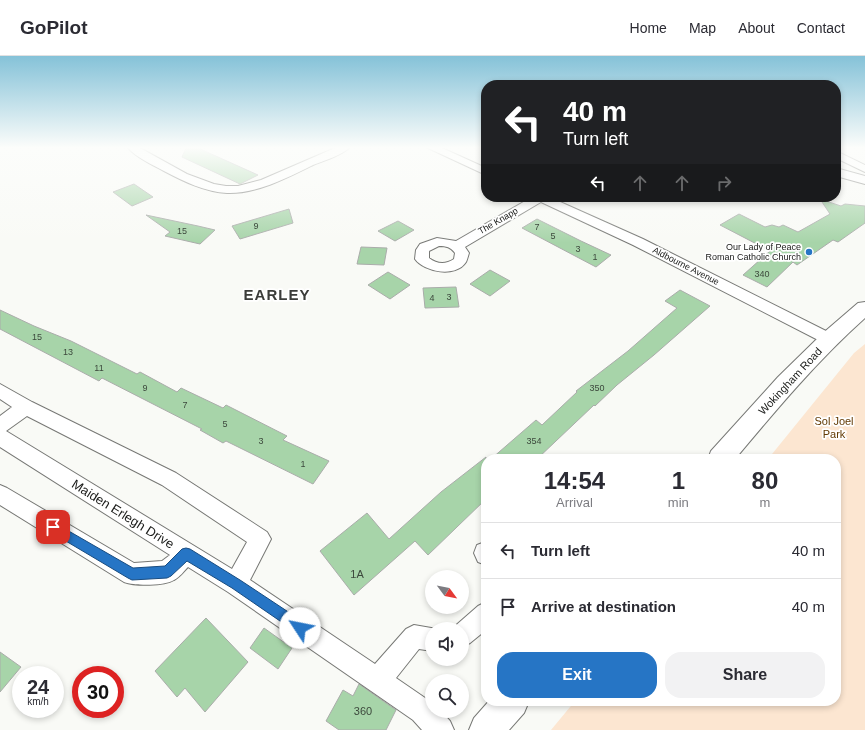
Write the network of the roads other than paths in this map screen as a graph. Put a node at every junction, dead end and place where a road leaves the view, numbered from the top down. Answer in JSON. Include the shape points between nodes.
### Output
{"nodes":[{"id":1,"x":191,"y":179,"type":"edge"},
{"id":2,"x":269,"y":179,"type":"edge"},
{"id":3,"x":855,"y":179,"type":"edge"},
{"id":4,"x":865,"y":185,"type":"edge"},
{"id":5,"x":531,"y":202,"type":"edge"},
{"id":6,"x":551,"y":202,"type":"edge"},
{"id":7,"x":456,"y":246,"type":"dead end"},
{"id":8,"x":865,"y":308,"type":"edge"},
{"id":9,"x":829,"y":339,"type":"junction"},
{"id":10,"x":0,"y":391,"type":"edge"},
{"id":11,"x":26,"y":407,"type":"junction"},
{"id":12,"x":0,"y":426,"type":"edge"},
{"id":13,"x":0,"y":437,"type":"edge"},
{"id":14,"x":724,"y":454,"type":"edge"},
{"id":15,"x":0,"y":494,"type":"edge"},
{"id":16,"x":186,"y":554,"type":"junction"},
{"id":17,"x":236,"y":584,"type":"junction"},
{"id":18,"x":481,"y":618,"type":"edge"},
{"id":19,"x":469,"y":629,"type":"edge"},
{"id":20,"x":425,"y":638,"type":"edge"},
{"id":21,"x":378,"y":680,"type":"junction"},
{"id":22,"x":508,"y":706,"type":"edge"},
{"id":23,"x":441,"y":730,"type":"edge"},
{"id":24,"x":486,"y":730,"type":"edge"}],
"edges":[{"from":1,"to":2,"type":"street","via":[[221,189],[237,189]]},
{"from":3,"to":4,"type":"main road"},
{"from":5,"to":7,"type":"street","name":"The Knapp"},
{"from":6,"to":9,"type":"street","name":"Aldbourne Avenue","via":[[638,242]]},
{"from":8,"to":9,"type":"main road","name":"Wokingham Road"},
{"from":9,"to":14,"type":"main road","name":"Wokingham Road","via":[[786,383]]},
{"from":10,"to":11,"type":"street"},
{"from":11,"to":12,"type":"street"},
{"from":11,"to":17,"type":"street","via":[[169,479],[260,539]]},
{"from":13,"to":16,"type":"street","name":"Maiden Erlegh Drive"},
{"from":15,"to":16,"type":"street","via":[[132,574],[167,572]]},
{"from":16,"to":17,"type":"street","name":"Maiden Erlegh Drive"},
{"from":17,"to":21,"type":"street","name":"Maiden Erlegh Drive"},
{"from":18,"to":19,"type":"street"},
{"from":20,"to":21,"type":"street","via":[[414,637]]},
{"from":21,"to":23,"type":"street","name":"Maiden Erlegh Drive","via":[[422,710]]},
{"from":22,"to":24,"type":"main road"}]}
